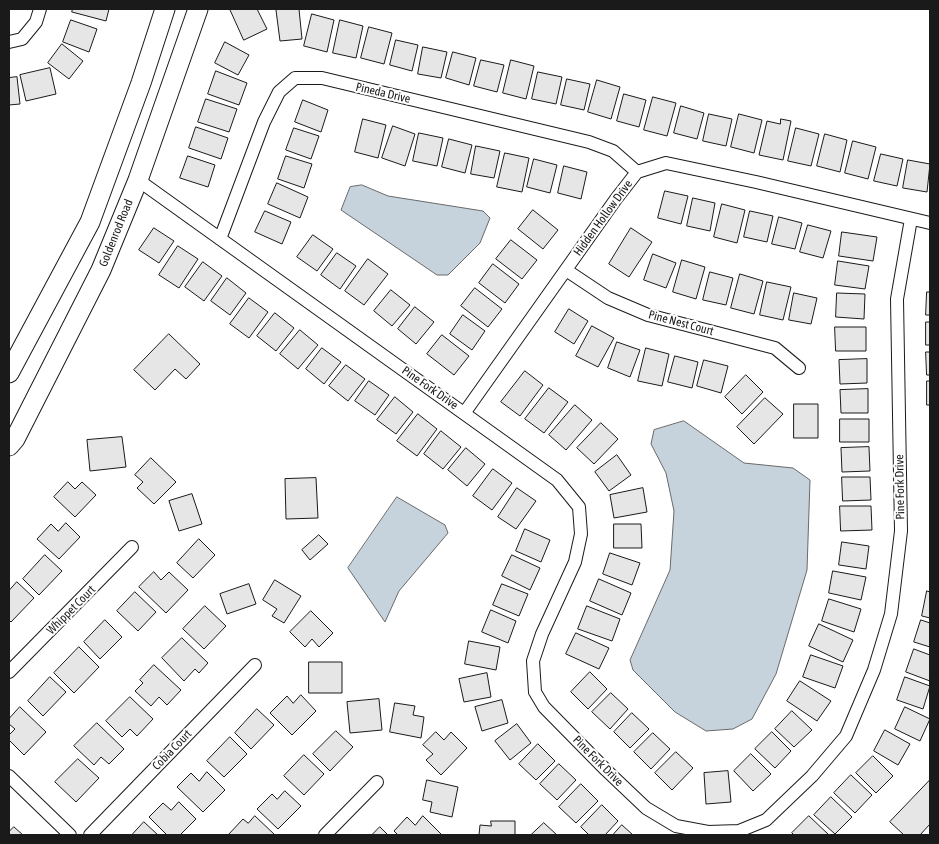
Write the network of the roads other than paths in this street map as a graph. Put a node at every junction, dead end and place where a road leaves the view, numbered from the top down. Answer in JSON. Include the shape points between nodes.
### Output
{"nodes":[{"id":1,"x":40,"y":9,"type":"edge"},
{"id":2,"x":165,"y":9,"type":"edge"},
{"id":3,"x":198,"y":9,"type":"edge"},
{"id":4,"x":9,"y":42,"type":"edge"},
{"id":5,"x":637,"y":172,"type":"junction"},
{"id":6,"x":138,"y":180,"type":"junction"},
{"id":7,"x":911,"y":220,"type":"junction"},
{"id":8,"x":930,"y":223,"type":"edge"},
{"id":9,"x":220,"y":239,"type":"junction"},
{"id":10,"x":566,"y":270,"type":"junction"},
{"id":11,"x":799,"y":368,"type":"dead end"},
{"id":12,"x":9,"y":373,"type":"edge"},
{"id":13,"x":465,"y":412,"type":"junction"},
{"id":14,"x":9,"y":446,"type":"edge"},
{"id":15,"x":132,"y":547,"type":"dead end"},
{"id":16,"x":255,"y":664,"type":"dead end"},
{"id":17,"x":9,"y":672,"type":"edge"},
{"id":18,"x":9,"y":776,"type":"edge"},
{"id":19,"x":377,"y":782,"type":"dead end"},
{"id":20,"x":70,"y":835,"type":"edge"},
{"id":21,"x":90,"y":835,"type":"edge"},
{"id":22,"x":325,"y":835,"type":"edge"}],
"edges":[{"from":1,"to":4,"type":"street","via":[[36,22],[22,39]]},
{"from":2,"to":12,"type":"main road","via":[[90,222]]},
{"from":3,"to":6,"type":"main road","name":"Goldenrod Road"},
{"from":5,"to":7,"type":"street","name":"Hidden Hollow Drive","via":[[666,163]]},
{"from":5,"to":9,"type":"street","name":"Pineda Drive","via":[[613,152],[589,142],[322,78],[295,78],[279,92],[264,122]]},
{"from":5,"to":10,"type":"street","name":"Hidden Hollow Drive"},
{"from":6,"to":9,"type":"street","name":"Pine Fork Drive"},
{"from":6,"to":14,"type":"main road","name":"Goldenrod Road","via":[[101,270]]},
{"from":7,"to":8,"type":"street","name":"Hidden Hollow Drive"},
{"from":7,"to":13,"type":"street","name":"Pine Fork Drive","via":[[897,299],[901,531],[890,614],[874,670],[846,736],[812,776],[766,820],[739,831],[708,832],[676,826],[646,808],[544,707],[535,692],[533,661],[575,562],[581,534],[579,507],[557,480]]},
{"from":9,"to":13,"type":"street","name":"Pine Fork Drive"},
{"from":10,"to":11,"type":"street","name":"Pine Nest Court","via":[[608,298],[648,315],[775,348]]},
{"from":10,"to":13,"type":"street","name":"Hidden Hollow Drive"},
{"from":15,"to":17,"type":"street","name":"Whippet Court"},
{"from":16,"to":21,"type":"street","name":"Cobia Court"},
{"from":18,"to":20,"type":"street"},
{"from":19,"to":22,"type":"street"}]}
